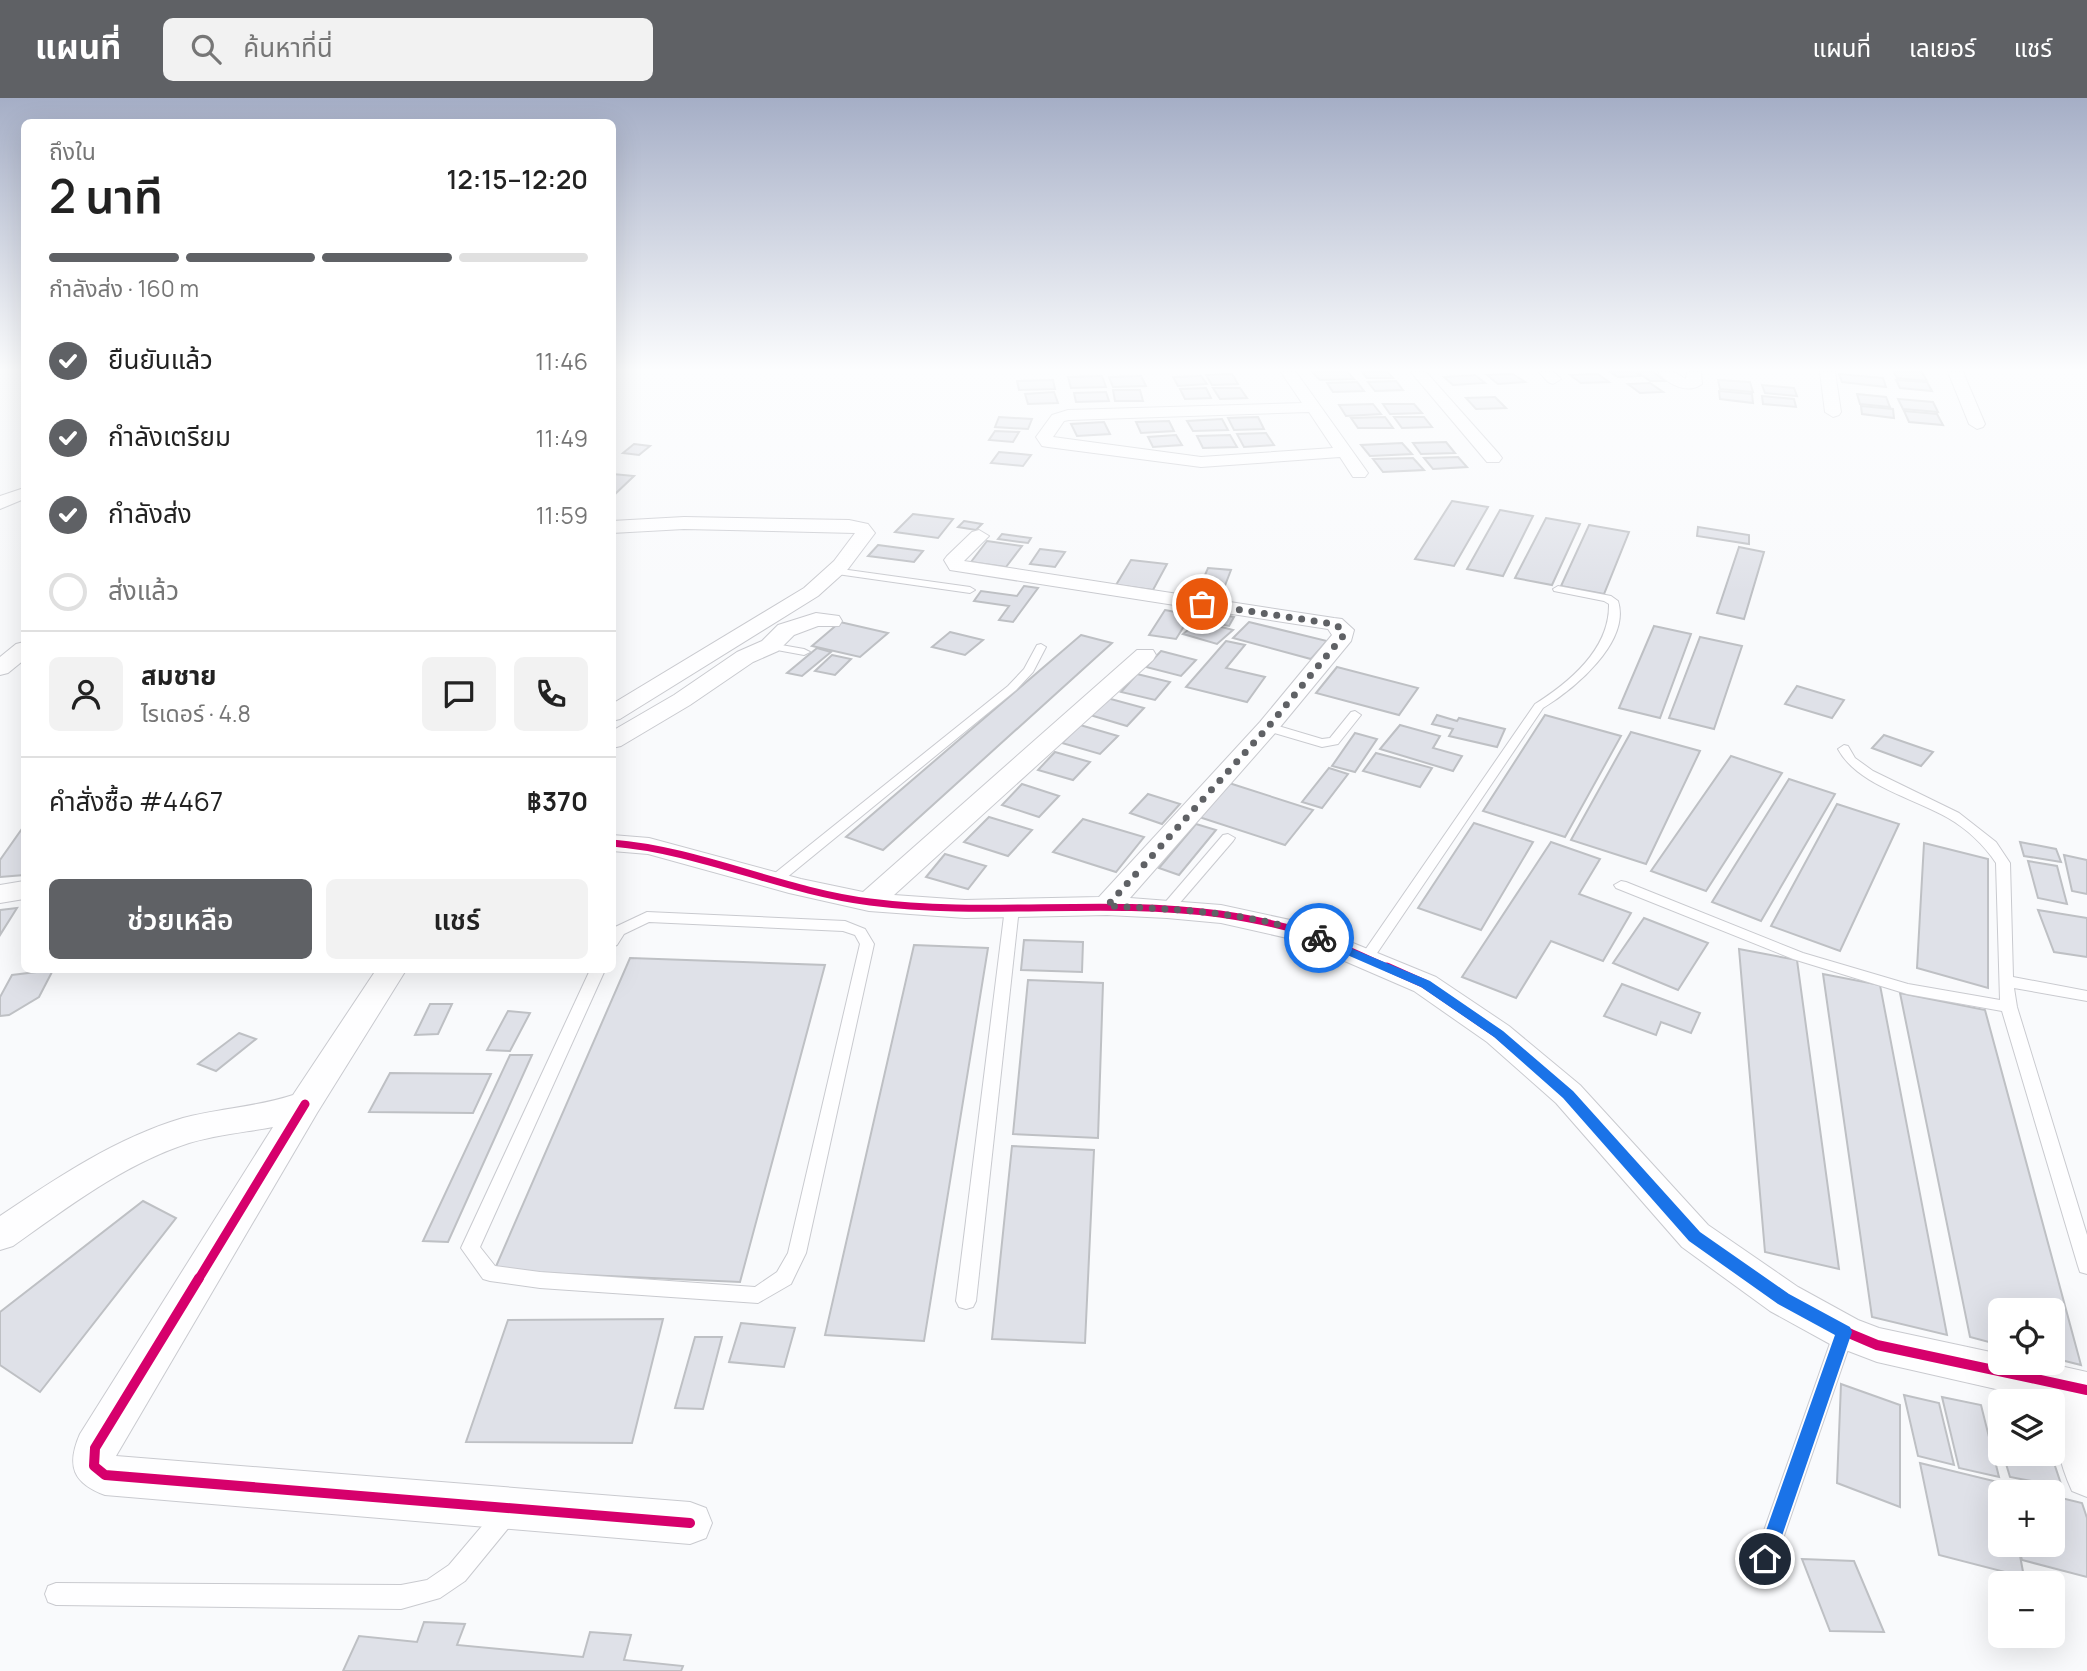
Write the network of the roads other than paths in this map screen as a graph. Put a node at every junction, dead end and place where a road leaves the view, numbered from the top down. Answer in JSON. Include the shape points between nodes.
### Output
{"nodes":[{"id":1,"x":1074,"y":445,"type":"edge"},
{"id":2,"x":1340,"y":445,"type":"edge"},
{"id":3,"x":1482,"y":445,"type":"edge"},
{"id":4,"x":1345,"y":452,"type":"junction"},
{"id":5,"x":1493,"y":458,"type":"dead end"},
{"id":6,"x":1359,"y":473,"type":"dead end"},
{"id":7,"x":21,"y":494,"type":"edge"},
{"id":8,"x":0,"y":503,"type":"edge"},
{"id":9,"x":616,"y":527,"type":"edge"},
{"id":10,"x":979,"y":536,"type":"dead end"},
{"id":11,"x":834,"y":571,"type":"junction"},
{"id":12,"x":1558,"y":589,"type":"dead end"},
{"id":13,"x":970,"y":590,"type":"dead end"},
{"id":14,"x":831,"y":621,"type":"dead end"},
{"id":15,"x":770,"y":646,"type":"junction"},
{"id":16,"x":1041,"y":647,"type":"dead end"},
{"id":17,"x":21,"y":651,"type":"edge"},
{"id":18,"x":804,"y":652,"type":"dead end"},
{"id":19,"x":1145,"y":654,"type":"dead end"},
{"id":20,"x":0,"y":668,"type":"edge"},
{"id":21,"x":616,"y":712,"type":"edge"},
{"id":22,"x":1355,"y":715,"type":"dead end"},
{"id":23,"x":1268,"y":727,"type":"junction"},
{"id":24,"x":616,"y":739,"type":"edge"},
{"id":25,"x":1844,"y":749,"type":"dead end"},
{"id":26,"x":1228,"y":838,"type":"dead end"},
{"id":27,"x":616,"y":843,"type":"edge"},
{"id":28,"x":775,"y":880,"type":"junction"},
{"id":29,"x":1621,"y":884,"type":"dead end"},
{"id":30,"x":21,"y":890,"type":"edge"},
{"id":31,"x":0,"y":894,"type":"edge"},
{"id":32,"x":869,"y":902,"type":"junction"},
{"id":33,"x":1107,"y":906,"type":"junction"},
{"id":34,"x":1012,"y":908,"type":"junction"},
{"id":35,"x":1167,"y":909,"type":"junction"},
{"id":36,"x":616,"y":935,"type":"edge"},
{"id":37,"x":1366,"y":959,"type":"junction"},
{"id":38,"x":389,"y":973,"type":"edge"},
{"id":39,"x":597,"y":973,"type":"edge"},
{"id":40,"x":2006,"y":981,"type":"junction"},
{"id":41,"x":2087,"y":996,"type":"edge"},
{"id":42,"x":2010,"y":1007,"type":"junction"},
{"id":43,"x":306,"y":1104,"type":"junction"},
{"id":44,"x":0,"y":1235,"type":"edge"},
{"id":45,"x":2087,"y":1266,"type":"edge"},
{"id":46,"x":966,"y":1301,"type":"dead end"},
{"id":47,"x":1844,"y":1332,"type":"junction"},
{"id":48,"x":2075,"y":1388,"type":"edge"},
{"id":49,"x":2087,"y":1476,"type":"edge"},
{"id":50,"x":511,"y":1508,"type":"junction"},
{"id":51,"x":690,"y":1523,"type":"dead end"},
{"id":52,"x":1765,"y":1559,"type":"dead end"},
{"id":53,"x":56,"y":1594,"type":"dead end"}],
"edges":[{"from":1,"to":4,"type":"street","via":[[1201,462]]},
{"from":2,"to":4,"type":"street"},
{"from":3,"to":5,"type":"street"},
{"from":4,"to":6,"type":"street"},
{"from":7,"to":8,"type":"street"},
{"from":9,"to":11,"type":"street","via":[[684,523],[861,528],[865,533],[861,541]]},
{"from":10,"to":23,"type":"street","via":[[954,560],[957,566],[1334,624],[1343,630],[1343,636]]},
{"from":11,"to":13,"type":"lane"},
{"from":11,"to":21,"type":"street","via":[[801,599]]},
{"from":12,"to":37,"type":"lane","via":[[1607,598],[1614,603],[1617,616],[1581,677],[1539,706]]},
{"from":14,"to":15,"type":"street","via":[[798,623]]},
{"from":15,"to":18,"type":"lane"},
{"from":15,"to":24,"type":"street"},
{"from":16,"to":28,"type":"lane","via":[[1012,688]]},
{"from":17,"to":20,"type":"street"},
{"from":19,"to":32,"type":"street"},
{"from":22,"to":23,"type":"lane","via":[[1334,741],[1322,743]]},
{"from":23,"to":33,"type":"street"},
{"from":25,"to":40,"type":"lane","via":[[1850,760],[1869,774],[1954,816],[1991,845],[2003,863]]},
{"from":26,"to":35,"type":"lane"},
{"from":27,"to":28,"type":"street","via":[[649,846]]},
{"from":28,"to":32,"type":"street"},
{"from":29,"to":42,"type":"lane","via":[[1798,956],[1907,989]]},
{"from":30,"to":31,"type":"street"},
{"from":32,"to":34,"type":"street"},
{"from":33,"to":34,"type":"street"},
{"from":33,"to":35,"type":"street"},
{"from":34,"to":46,"type":"lane"},
{"from":35,"to":37,"type":"street","via":[[1221,914],[1304,932]]},
{"from":36,"to":39,"type":"lane","via":[[648,917],[845,926],[860,932],[867,944],[797,1252],[784,1278],[758,1294],[490,1273],[471,1248]]},
{"from":37,"to":47,"type":"street","via":[[1425,984],[1499,1034],[1568,1094],[1695,1236],[1784,1299]]},
{"from":38,"to":43,"type":"street"},
{"from":40,"to":41,"type":"lane"},
{"from":40,"to":42,"type":"lane"},
{"from":42,"to":45,"type":"lane"},
{"from":43,"to":44,"type":"street","via":[[276,1114],[187,1129],[146,1145],[82,1179]]},
{"from":43,"to":50,"type":"street","via":[[95,1448],[94,1466],[105,1475]]},
{"from":47,"to":48,"type":"street","via":[[1877,1345]]},
{"from":47,"to":52,"type":"lane"},
{"from":48,"to":49,"type":"street"},
{"from":50,"to":51,"type":"street"},
{"from":50,"to":53,"type":"lane","via":[[457,1573],[432,1590],[401,1597]]}]}
